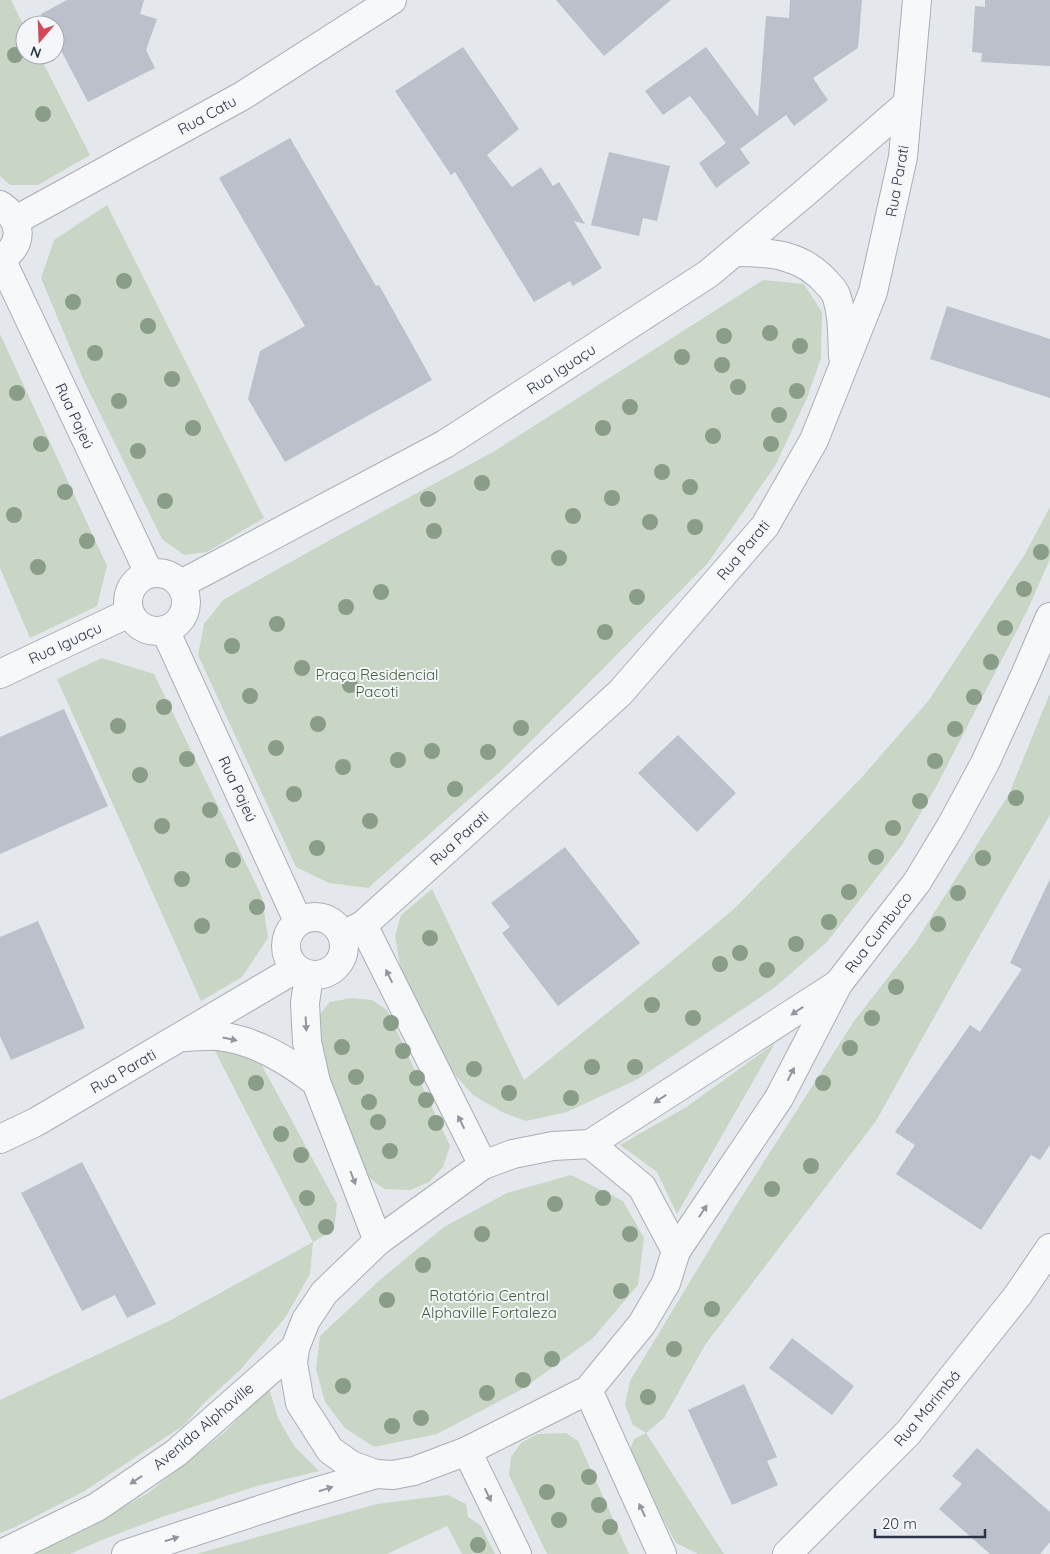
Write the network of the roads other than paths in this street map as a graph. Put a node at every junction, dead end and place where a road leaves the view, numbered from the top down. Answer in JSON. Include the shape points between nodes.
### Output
{"nodes":[{"id":1,"x":392,"y":0,"type":"edge"},
{"id":2,"x":917,"y":0,"type":"edge"},
{"id":3,"x":907,"y":104,"type":"junction"},
{"id":4,"x":8,"y":213,"type":"edge"},
{"id":5,"x":734,"y":252,"type":"junction"},
{"id":6,"x":1,"y":259,"type":"edge"},
{"id":7,"x":843,"y":366,"type":"junction"},
{"id":8,"x":149,"y":572,"type":"junction"},
{"id":9,"x":182,"y":584,"type":"junction"},
{"id":10,"x":129,"y":613,"type":"junction"},
{"id":11,"x":1050,"y":617,"type":"edge"},
{"id":12,"x":165,"y":630,"type":"junction"},
{"id":13,"x":0,"y":674,"type":"edge"},
{"id":14,"x":298,"y":921,"type":"junction"},
{"id":15,"x":353,"y":930,"type":"junction"},
{"id":16,"x":302,"y":972,"type":"junction"},
{"id":17,"x":838,"y":984,"type":"junction"},
{"id":18,"x":182,"y":1037,"type":"junction"},
{"id":19,"x":316,"y":1082,"type":"junction"},
{"id":20,"x":0,"y":1140,"type":"edge"},
{"id":21,"x":590,"y":1144,"type":"junction"},
{"id":22,"x":483,"y":1166,"type":"junction"},
{"id":23,"x":378,"y":1241,"type":"junction"},
{"id":24,"x":1050,"y":1248,"type":"edge"},
{"id":25,"x":676,"y":1251,"type":"junction"},
{"id":26,"x":295,"y":1348,"type":"junction"},
{"id":27,"x":588,"y":1390,"type":"junction"},
{"id":28,"x":467,"y":1451,"type":"junction"},
{"id":29,"x":376,"y":1474,"type":"junction"},
{"id":30,"x":1,"y":1554,"type":"edge"},
{"id":31,"x":126,"y":1554,"type":"edge"},
{"id":32,"x":517,"y":1554,"type":"edge"},
{"id":33,"x":662,"y":1554,"type":"edge"},
{"id":34,"x":787,"y":1554,"type":"edge"}],
"edges":[{"from":1,"to":4,"type":"street","name":"Rua Catu","via":[[242,96]]},
{"from":2,"to":3,"type":"street","name":"Rua Parati"},
{"from":3,"to":5,"type":"street","name":"Rua Iguaçu"},
{"from":3,"to":7,"type":"street","name":"Rua Parati","via":[[903,157],[873,292]]},
{"from":4,"to":6,"type":"street","via":[[19,232],[10,252]]},
{"from":5,"to":7,"type":"street","via":[[768,252],[794,258],[819,274],[835,293],[842,317]]},
{"from":5,"to":9,"type":"street","name":"Rua Iguaçu","via":[[708,274],[444,444]]},
{"from":6,"to":8,"type":"street","name":"Rua Pajeú"},
{"from":7,"to":15,"type":"street","name":"Rua Parati","via":[[814,440],[765,526],[620,693]]},
{"from":8,"to":9,"type":"street","via":[[173,576]]},
{"from":8,"to":10,"type":"street","via":[[135,581],[127,596]]},
{"from":9,"to":12,"type":"street","via":[[187,598],[186,612],[178,624]]},
{"from":10,"to":12,"type":"street","via":[[137,624],[151,631]]},
{"from":10,"to":13,"type":"street","name":"Rua Iguaçu"},
{"from":11,"to":17,"type":"street","name":"Rua Cumbuco","via":[[951,826],[917,882]]},
{"from":12,"to":14,"type":"street","name":"Rua Pajeú"},
{"from":14,"to":15,"type":"street","via":[[310,916],[324,917]]},
{"from":14,"to":16,"type":"street","via":[[286,935],[285,953]]},
{"from":15,"to":16,"type":"street","via":[[338,965],[325,974]]},
{"from":22,"to":15,"type":"street","one_way":true},
{"from":16,"to":18,"type":"street","name":"Rua Parati"},
{"from":16,"to":19,"type":"street","one_way":true,"via":[[307,1042]]},
{"from":17,"to":21,"type":"street","name":"Rua Cumbuco","one_way":true},
{"from":25,"to":17,"type":"street","one_way":true,"via":[[779,1098]]},
{"from":18,"to":19,"type":"street","one_way":true,"via":[[218,1036],[246,1042],[292,1064]]},
{"from":18,"to":20,"type":"street","name":"Rua Parati"},
{"from":19,"to":23,"type":"street","one_way":true},
{"from":21,"to":22,"type":"street","via":[[553,1146],[513,1154]]},
{"from":21,"to":25,"type":"street","via":[[642,1187]]},
{"from":22,"to":23,"type":"street"},
{"from":23,"to":26,"type":"street","via":[[324,1293],[306,1320]]},
{"from":24,"to":34,"type":"street","name":"Rua Marimbá","via":[[1018,1295],[908,1433]]},
{"from":25,"to":27,"type":"street","via":[[666,1283],[642,1324]]},
{"from":26,"to":29,"type":"street","via":[[293,1363],[300,1403],[330,1450],[351,1465]]},
{"from":26,"to":30,"type":"street","name":"Avenida Alphaville","one_way":true,"via":[[176,1453],[96,1507]]},
{"from":27,"to":28,"type":"street"},
{"from":33,"to":27,"type":"street","one_way":true},
{"from":28,"to":29,"type":"street","via":[[414,1471]]},
{"from":28,"to":32,"type":"street","one_way":true},
{"from":31,"to":29,"type":"street","one_way":true}]}
